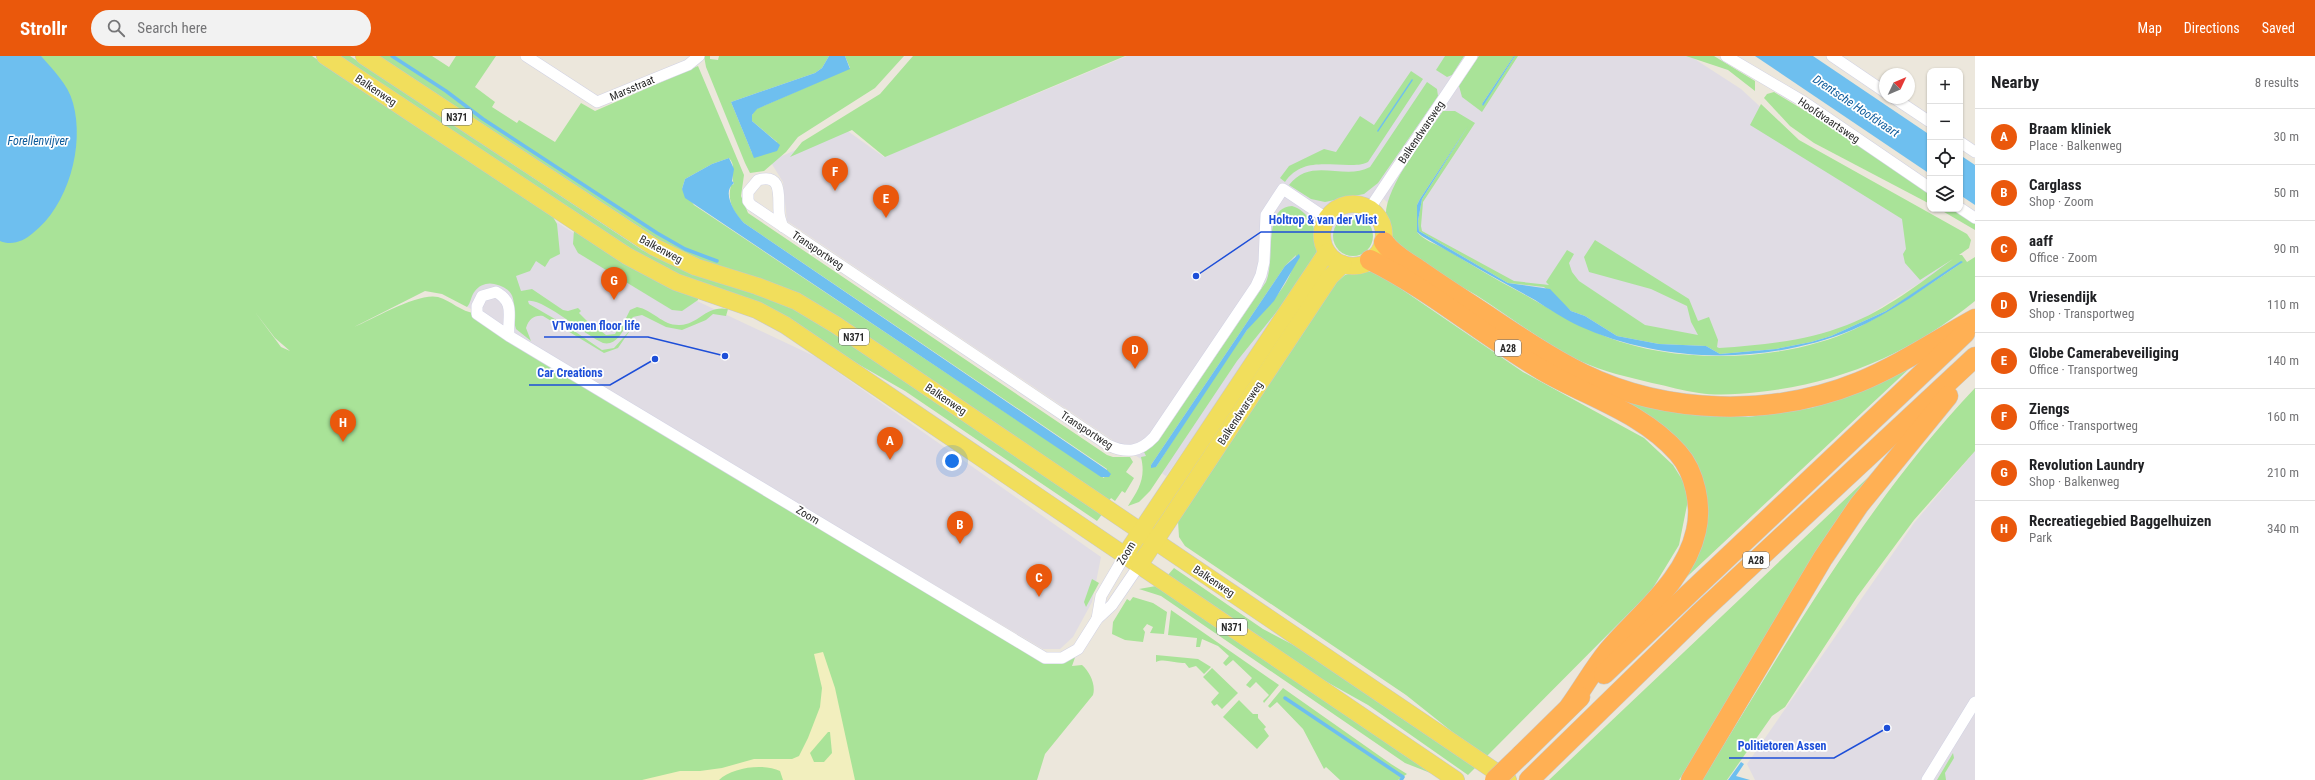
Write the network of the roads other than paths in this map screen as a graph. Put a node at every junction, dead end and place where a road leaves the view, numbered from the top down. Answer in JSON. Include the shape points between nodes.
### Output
{"nodes":[{"id":1,"x":325,"y":56,"type":"edge"},
{"id":2,"x":364,"y":56,"type":"edge"},
{"id":3,"x":526,"y":56,"type":"edge"},
{"id":4,"x":699,"y":56,"type":"edge"},
{"id":5,"x":1472,"y":56,"type":"edge"},
{"id":6,"x":1726,"y":56,"type":"edge"},
{"id":7,"x":1832,"y":56,"type":"edge"},
{"id":8,"x":1879,"y":88,"type":"edge"},
{"id":9,"x":1903,"y":104,"type":"edge"},
{"id":10,"x":1927,"y":120,"type":"edge"},
{"id":11,"x":1963,"y":144,"type":"edge"},
{"id":12,"x":1975,"y":152,"type":"edge"},
{"id":13,"x":1927,"y":186,"type":"edge"},
{"id":14,"x":1370,"y":208,"type":"junction"},
{"id":15,"x":1963,"y":210,"type":"edge"},
{"id":16,"x":1326,"y":218,"type":"junction"},
{"id":17,"x":1975,"y":218,"type":"edge"},
{"id":18,"x":783,"y":227,"type":"dead end"},
{"id":19,"x":1384,"y":242,"type":"junction"},
{"id":20,"x":1327,"y":252,"type":"junction"},
{"id":21,"x":1370,"y":260,"type":"junction"},
{"id":22,"x":1343,"y":264,"type":"junction"},
{"id":23,"x":1975,"y":319,"type":"edge"},
{"id":24,"x":1975,"y":324,"type":"edge"},
{"id":25,"x":509,"y":336,"type":"dead end"},
{"id":26,"x":1975,"y":357,"type":"edge"},
{"id":27,"x":1975,"y":364,"type":"edge"},
{"id":28,"x":1140,"y":531,"type":"junction"},
{"id":29,"x":1156,"y":541,"type":"junction"},
{"id":30,"x":1125,"y":555,"type":"junction"},
{"id":31,"x":1140,"y":564,"type":"junction"},
{"id":32,"x":1097,"y":619,"type":"junction"},
{"id":33,"x":1975,"y":702,"type":"edge"},
{"id":34,"x":1570,"y":706,"type":"junction"},
{"id":35,"x":1535,"y":774,"type":"edge"},
{"id":36,"x":1456,"y":780,"type":"edge"},
{"id":37,"x":1495,"y":780,"type":"edge"},
{"id":38,"x":1508,"y":780,"type":"edge"},
{"id":39,"x":1691,"y":780,"type":"edge"},
{"id":40,"x":1927,"y":780,"type":"edge"}],
"edges":[{"from":1,"to":30,"type":"main road","name":"Balkenweg","number":"N371","via":[[627,256],[676,282],[757,310],[784,325]]},
{"from":2,"to":28,"type":"main road","name":"Balkenweg","number":"N371","via":[[654,247],[696,267],[778,293],[815,311]]},
{"from":3,"to":4,"type":"street","name":"Marsstraat","via":[[598,102],[688,65]]},
{"from":5,"to":14,"type":"street","name":"Balkendwarsweg"},
{"from":6,"to":13,"type":"street","name":"Hoofdvaartsweg","via":[[1804,102]]},
{"from":7,"to":8,"type":"street"},
{"from":9,"to":10,"type":"street"},
{"from":11,"to":12,"type":"street"},
{"from":14,"to":16,"type":"main road","via":[[1351,204],[1341,206]]},
{"from":14,"to":19,"type":"main road","via":[[1382,224]]},
{"from":15,"to":17,"type":"street"},
{"from":16,"to":18,"type":"street","name":"Transportweg","via":[[1283,189],[1266,215],[1264,262],[1256,286],[1154,437],[1142,448],[1126,452],[1108,445]]},
{"from":16,"to":20,"type":"main road","via":[[1322,234]]},
{"from":19,"to":21,"type":"main road","via":[[1376,256]]},
{"from":19,"to":23,"type":"highway","number":"A28","via":[[1396,255],[1430,278],[1547,355],[1585,375],[1648,397],[1705,406],[1762,406],[1810,398],[1859,382]]},
{"from":20,"to":22,"type":"main road"},
{"from":20,"to":28,"type":"main road","name":"Balkendwarsweg"},
{"from":21,"to":22,"type":"main road","via":[[1356,266]]},
{"from":21,"to":34,"type":"highway","number":"A28","via":[[1411,283],[1541,369],[1655,430],[1679,454],[1692,475],[1698,511],[1696,532],[1682,565],[1666,588],[1608,652]]},
{"from":22,"to":29,"type":"main road","name":"Balkendwarsweg","via":[[1330,277]]},
{"from":24,"to":34,"type":"highway","number":"A28"},
{"from":25,"to":32,"type":"street","name":"Zoom","via":[[1045,658],[1062,658],[1078,649]]},
{"from":26,"to":35,"type":"highway","number":"A28","via":[[1706,607]]},
{"from":27,"to":39,"type":"highway","via":[[1855,512],[1787,618]]},
{"from":28,"to":29,"type":"main road","name":"Balkenweg","number":"N371"},
{"from":28,"to":30,"type":"main road","name":"Zoom"},
{"from":29,"to":31,"type":"main road","name":"Balkendwarsweg"},
{"from":29,"to":38,"type":"main road","name":"Balkenweg","number":"N371"},
{"from":30,"to":31,"type":"main road","name":"Balkenweg","number":"N371"},
{"from":30,"to":32,"type":"street","name":"Zoom","via":[[1100,596]]},
{"from":31,"to":32,"type":"street","name":"Zoom","via":[[1112,605]]},
{"from":31,"to":36,"type":"main road","name":"Balkenweg","number":"N371"},
{"from":33,"to":40,"type":"street"},
{"from":34,"to":37,"type":"highway","number":"A28","bridge":true}]}
